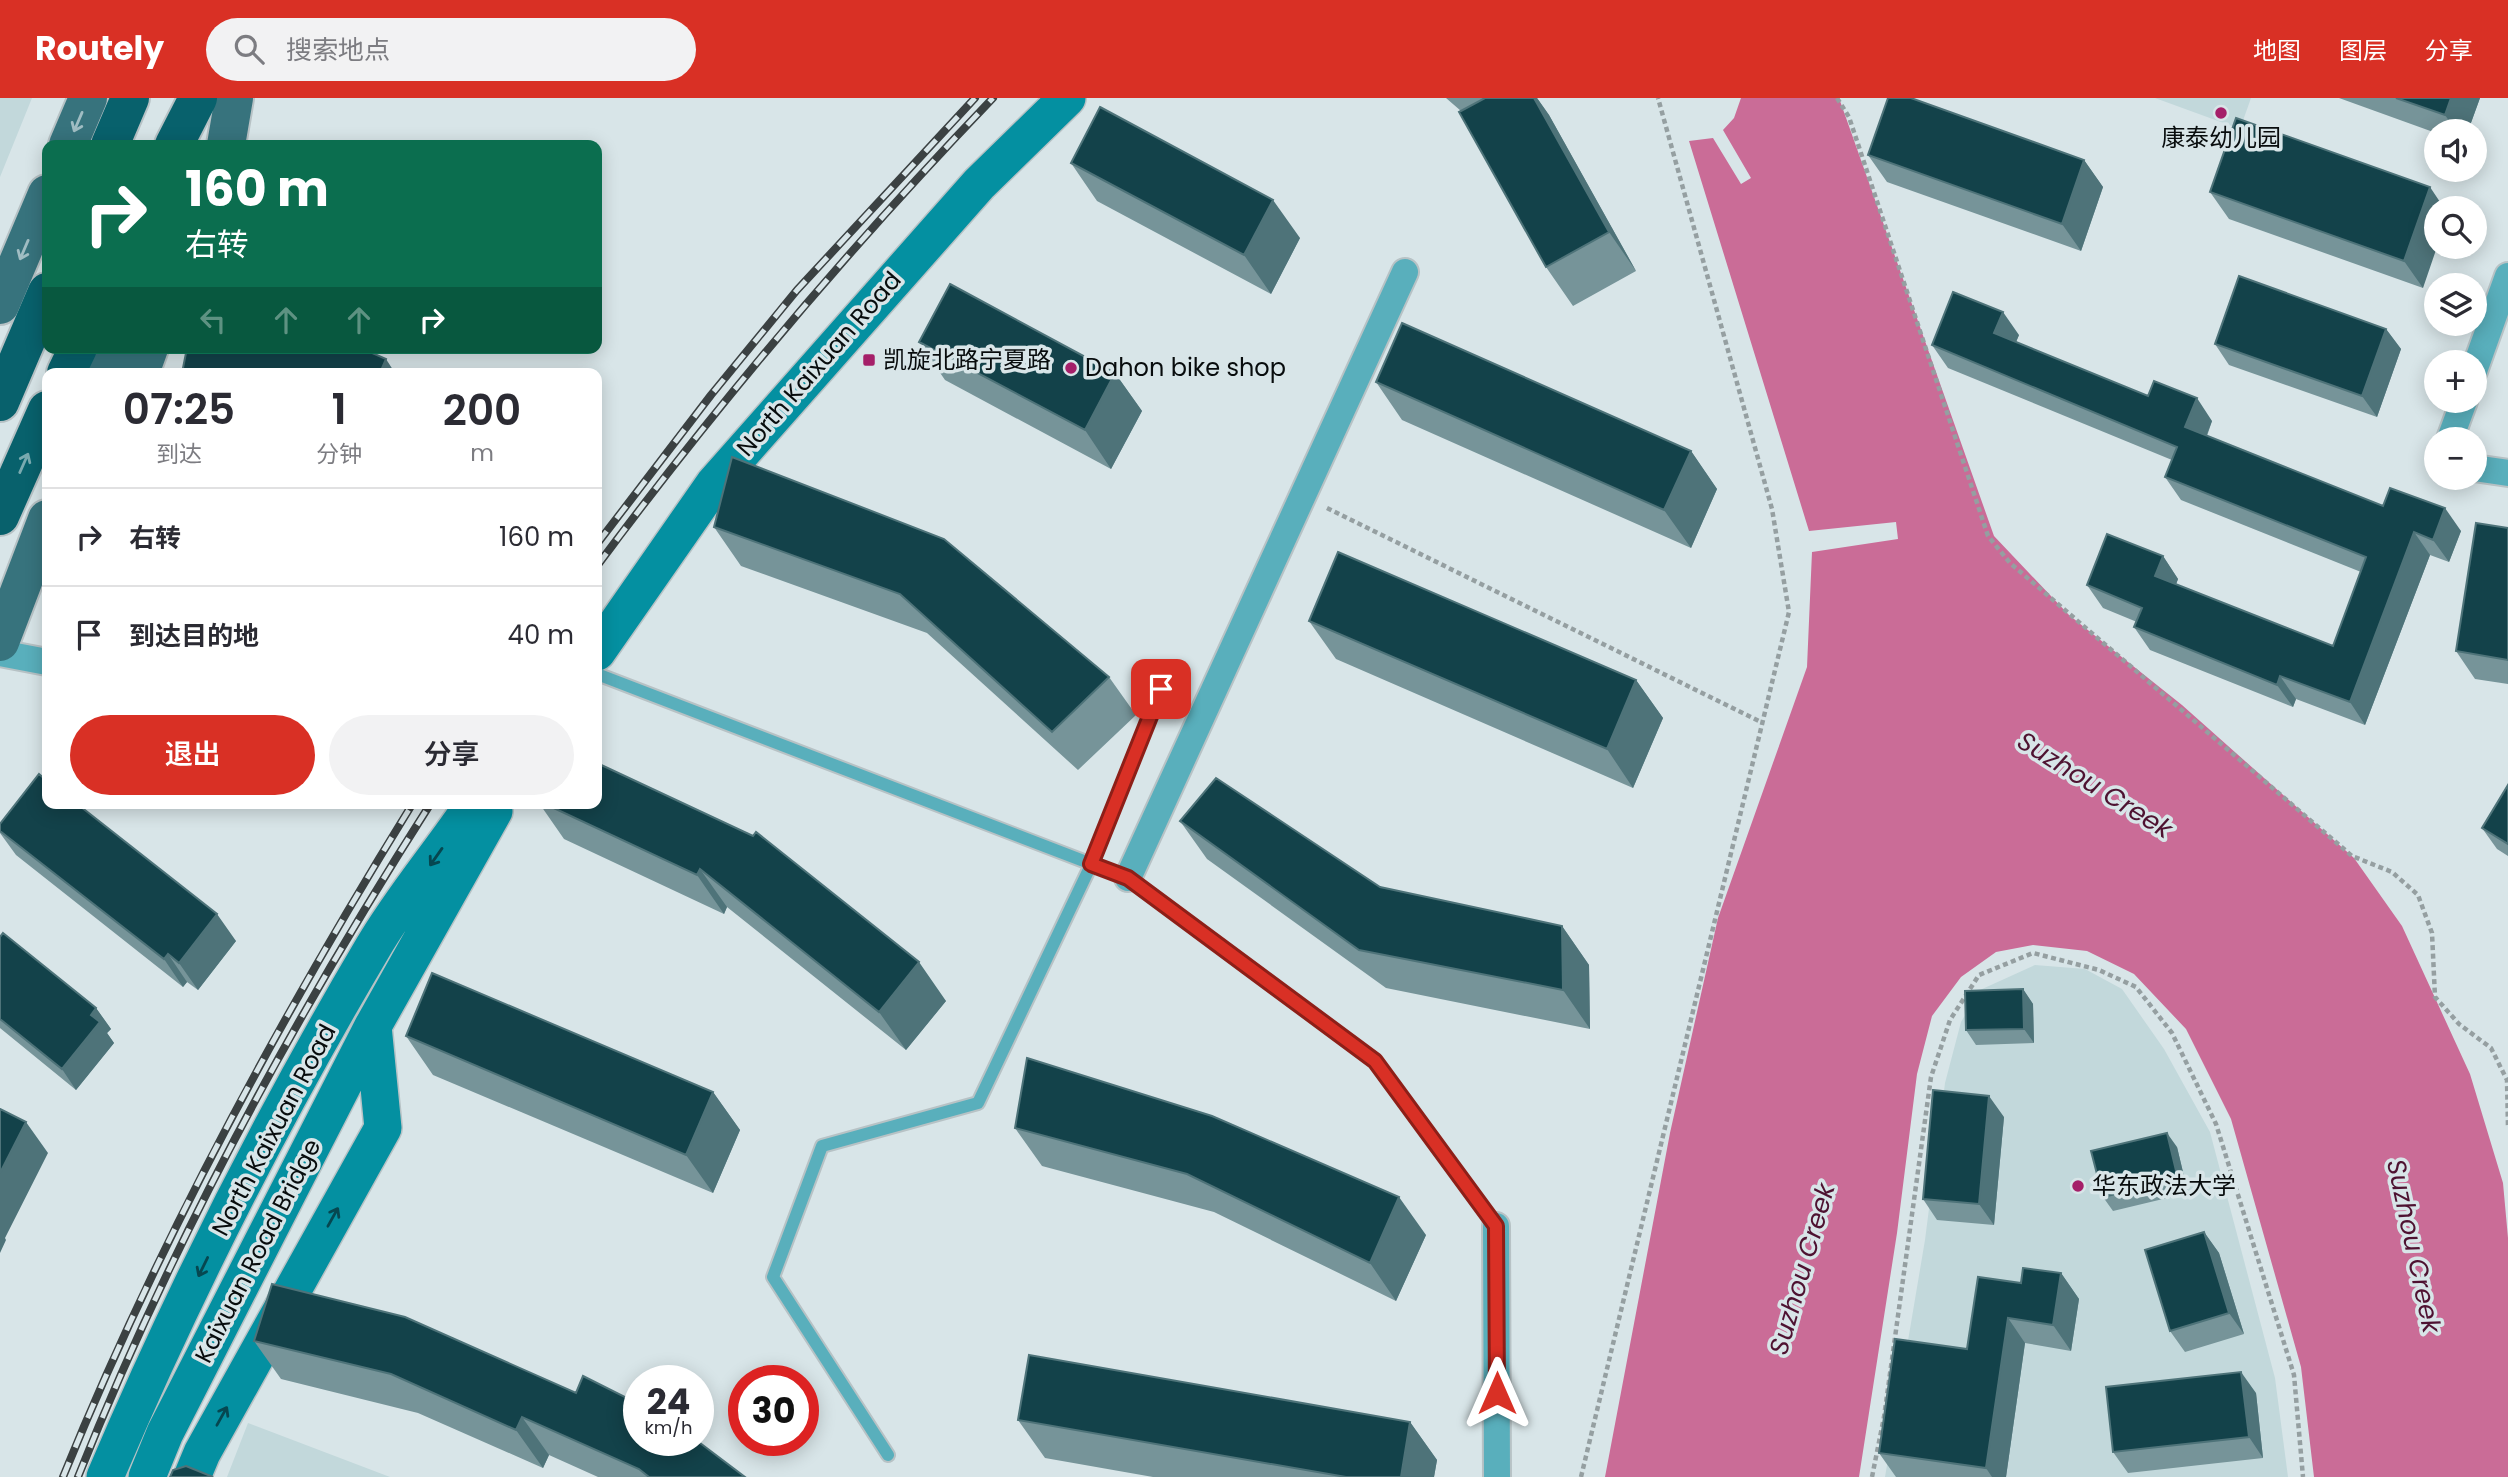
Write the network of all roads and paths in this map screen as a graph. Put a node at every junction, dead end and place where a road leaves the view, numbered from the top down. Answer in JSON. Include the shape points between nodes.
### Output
{"nodes":[{"id":1,"x":88,"y":98,"type":"edge"},
{"id":2,"x":122,"y":98,"type":"edge"},
{"id":3,"x":130,"y":98,"type":"edge"},
{"id":4,"x":177,"y":98,"type":"edge"},
{"id":5,"x":198,"y":98,"type":"edge"},
{"id":6,"x":215,"y":98,"type":"edge"},
{"id":7,"x":234,"y":98,"type":"edge"},
{"id":8,"x":1067,"y":98,"type":"edge"},
{"id":9,"x":1658,"y":98,"type":"edge"},
{"id":10,"x":1837,"y":98,"type":"edge"},
{"id":11,"x":70,"y":140,"type":"edge"},
{"id":12,"x":104,"y":140,"type":"edge"},
{"id":13,"x":112,"y":140,"type":"edge"},
{"id":14,"x":159,"y":140,"type":"edge"},
{"id":15,"x":177,"y":140,"type":"edge"},
{"id":16,"x":198,"y":140,"type":"edge"},
{"id":17,"x":227,"y":140,"type":"edge"},
{"id":18,"x":42,"y":206,"type":"edge"},
{"id":19,"x":1405,"y":272,"type":"dead end"},
{"id":20,"x":2508,"y":276,"type":"edge"},
{"id":21,"x":42,"y":284,"type":"edge"},
{"id":22,"x":42,"y":304,"type":"edge"},
{"id":23,"x":0,"y":305,"type":"edge"},
{"id":24,"x":2482,"y":350,"type":"edge"},
{"id":25,"x":0,"y":382,"type":"edge"},
{"id":26,"x":0,"y":402,"type":"edge"},
{"id":27,"x":42,"y":424,"type":"edge"},
{"id":28,"x":2487,"y":470,"type":"edge"},
{"id":29,"x":2508,"y":473,"type":"edge"},
{"id":30,"x":1303,"y":495,"type":"junction"},
{"id":31,"x":0,"y":516,"type":"edge"},
{"id":32,"x":42,"y":532,"type":"edge"},
{"id":33,"x":42,"y":592,"type":"edge"},
{"id":34,"x":0,"y":644,"type":"edge"},
{"id":35,"x":602,"y":645,"type":"edge"},
{"id":36,"x":0,"y":653,"type":"edge"},
{"id":37,"x":42,"y":661,"type":"edge"},
{"id":38,"x":602,"y":676,"type":"edge"},
{"id":39,"x":1161,"y":689,"type":"dead end"},
{"id":40,"x":1763,"y":723,"type":"junction"},
{"id":41,"x":472,"y":809,"type":"edge"},
{"id":42,"x":495,"y":809,"type":"edge"},
{"id":43,"x":1091,"y":864,"type":"junction"},
{"id":44,"x":1128,"y":878,"type":"junction"},
{"id":45,"x":373,"y":1026,"type":"junction"},
{"id":46,"x":2508,"y":1127,"type":"edge"},
{"id":47,"x":1496,"y":1226,"type":"joint"},
{"id":48,"x":888,"y":1455,"type":"dead end"},
{"id":49,"x":105,"y":1477,"type":"edge"},
{"id":50,"x":147,"y":1477,"type":"edge"},
{"id":51,"x":192,"y":1477,"type":"edge"},
{"id":52,"x":1497,"y":1477,"type":"edge"},
{"id":53,"x":1581,"y":1477,"type":"edge"},
{"id":54,"x":1872,"y":1477,"type":"edge"},
{"id":55,"x":2303,"y":1477,"type":"edge"}],
"edges":[{"from":1,"to":11,"type":"main road","one_way":true},
{"from":2,"to":12,"type":"main road"},
{"from":3,"to":13,"type":"highway"},
{"from":4,"to":14,"type":"highway"},
{"from":5,"to":15,"type":"highway"},
{"from":6,"to":16,"type":"main road"},
{"from":7,"to":17,"type":"main road"},
{"from":8,"to":35,"type":"street","name":"North Kaixuan Road","via":[[979,184],[714,484]]},
{"from":9,"to":40,"type":"path","via":[[1772,509],[1789,612]]},
{"from":10,"to":46,"type":"path","via":[[1849,117],[1987,536],[2010,563],[2352,856],[2392,872],[2418,895],[2432,933],[2435,997],[2459,1024],[2491,1048],[2507,1080]]},
{"from":18,"to":23,"type":"main road","one_way":true},
{"from":19,"to":30,"type":"street"},
{"from":20,"to":24,"type":"street"},
{"from":21,"to":25,"type":"main road"},
{"from":22,"to":26,"type":"highway"},
{"from":31,"to":27,"type":"highway","one_way":true},
{"from":28,"to":29,"type":"street"},
{"from":30,"to":40,"type":"path"},
{"from":30,"to":44,"type":"street"},
{"from":32,"to":34,"type":"main road"},
{"from":33,"to":34,"type":"main road"},
{"from":36,"to":37,"type":"street"},
{"from":38,"to":43,"type":"lane"},
{"from":39,"to":43,"type":"lane"},
{"from":40,"to":53,"type":"path"},
{"from":41,"to":49,"type":"street","name":"North Kaixuan Road","one_way":true,"via":[[373,946],[248,1172]]},
{"from":42,"to":45,"type":"street","name":"North Kaixuan Road"},
{"from":43,"to":44,"type":"lane"},
{"from":43,"to":48,"type":"lane","via":[[978,1103],[821,1146],[774,1277]]},
{"from":44,"to":47,"type":"lane","via":[[1375,1061]]},
{"from":45,"to":50,"type":"street","name":"Kaixuan Road Bridge"},
{"from":51,"to":45,"type":"street","name":"North Kaixuan Road","one_way":true,"via":[[383,1128]]},
{"from":47,"to":52,"type":"street"},
{"from":54,"to":55,"type":"path","via":[[1931,1077],[1950,1020],[1979,975],[2033,953],[2099,970],[2136,988],[2172,1033],[2216,1124],[2294,1375]]}]}
